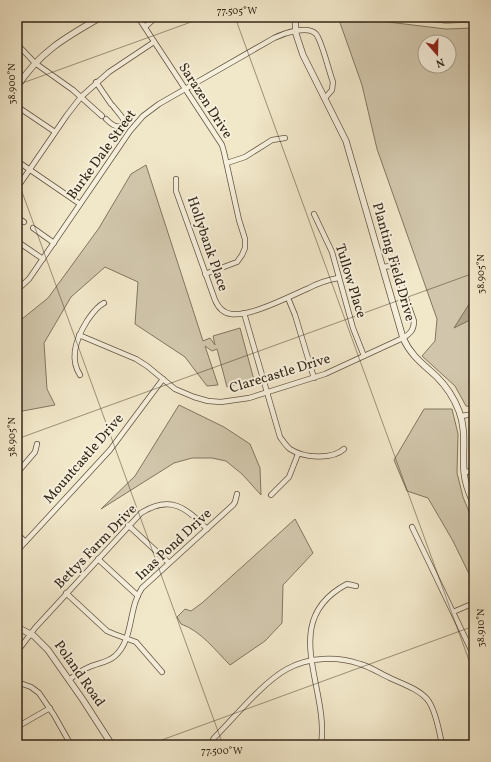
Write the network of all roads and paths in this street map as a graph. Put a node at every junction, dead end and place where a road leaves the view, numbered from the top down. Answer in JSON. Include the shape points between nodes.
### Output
{"nodes":[{"id":1,"x":101,"y":17,"type":"edge"},
{"id":2,"x":138,"y":17,"type":"edge"},
{"id":3,"x":156,"y":17,"type":"edge"},
{"id":4,"x":295,"y":17,"type":"edge"},
{"id":5,"x":418,"y":17,"type":"edge"},
{"id":6,"x":474,"y":19,"type":"edge"},
{"id":7,"x":145,"y":27,"type":"junction"},
{"id":8,"x":296,"y":31,"type":"junction"},
{"id":9,"x":154,"y":42,"type":"junction"},
{"id":10,"x":17,"y":44,"type":"edge"},
{"id":11,"x":34,"y":63,"type":"junction"},
{"id":12,"x":96,"y":82,"type":"junction"},
{"id":13,"x":17,"y":87,"type":"edge"},
{"id":14,"x":185,"y":89,"type":"junction"},
{"id":15,"x":81,"y":96,"type":"junction"},
{"id":16,"x":325,"y":98,"type":"junction"},
{"id":17,"x":18,"y":107,"type":"dead end"},
{"id":18,"x":122,"y":125,"type":"junction"},
{"id":19,"x":130,"y":131,"type":"junction"},
{"id":20,"x":55,"y":132,"type":"junction"},
{"id":21,"x":285,"y":138,"type":"dead end"},
{"id":22,"x":17,"y":161,"type":"edge"},
{"id":23,"x":227,"y":163,"type":"junction"},
{"id":24,"x":30,"y":169,"type":"junction"},
{"id":25,"x":176,"y":179,"type":"dead end"},
{"id":26,"x":17,"y":188,"type":"edge"},
{"id":27,"x":80,"y":204,"type":"junction"},
{"id":28,"x":314,"y":214,"type":"dead end"},
{"id":29,"x":17,"y":217,"type":"edge"},
{"id":30,"x":24,"y":222,"type":"dead end"},
{"id":31,"x":33,"y":228,"type":"dead end"},
{"id":32,"x":54,"y":243,"type":"junction"},
{"id":33,"x":21,"y":244,"type":"dead end"},
{"id":34,"x":43,"y":259,"type":"junction"},
{"id":35,"x":382,"y":267,"type":"junction"},
{"id":36,"x":205,"y":274,"type":"junction"},
{"id":37,"x":338,"y":278,"type":"junction"},
{"id":38,"x":17,"y":290,"type":"edge"},
{"id":39,"x":288,"y":298,"type":"junction"},
{"id":40,"x":104,"y":303,"type":"dead end"},
{"id":41,"x":244,"y":313,"type":"junction"},
{"id":42,"x":79,"y":335,"type":"junction"},
{"id":43,"x":402,"y":338,"type":"junction"},
{"id":44,"x":364,"y":356,"type":"junction"},
{"id":45,"x":80,"y":375,"type":"dead end"},
{"id":46,"x":314,"y":378,"type":"junction"},
{"id":47,"x":163,"y":379,"type":"junction"},
{"id":48,"x":267,"y":392,"type":"junction"},
{"id":49,"x":474,"y":414,"type":"edge"},
{"id":50,"x":461,"y":416,"type":"junction"},
{"id":51,"x":36,"y":444,"type":"dead end"},
{"id":52,"x":344,"y":449,"type":"dead end"},
{"id":53,"x":298,"y":454,"type":"junction"},
{"id":54,"x":474,"y":471,"type":"edge"},
{"id":55,"x":464,"y":472,"type":"junction"},
{"id":56,"x":17,"y":473,"type":"edge"},
{"id":57,"x":237,"y":494,"type":"dead end"},
{"id":58,"x":271,"y":495,"type":"dead end"},
{"id":59,"x":474,"y":504,"type":"edge"},
{"id":60,"x":128,"y":526,"type":"junction"},
{"id":61,"x":412,"y":527,"type":"dead end"},
{"id":62,"x":207,"y":529,"type":"junction"},
{"id":63,"x":17,"y":532,"type":"edge"},
{"id":64,"x":25,"y":542,"type":"junction"},
{"id":65,"x":17,"y":551,"type":"edge"},
{"id":66,"x":98,"y":559,"type":"junction"},
{"id":67,"x":169,"y":563,"type":"junction"},
{"id":68,"x":356,"y":586,"type":"dead end"},
{"id":69,"x":66,"y":593,"type":"junction"},
{"id":70,"x":138,"y":596,"type":"junction"},
{"id":71,"x":474,"y":604,"type":"edge"},
{"id":72,"x":453,"y":612,"type":"junction"},
{"id":73,"x":17,"y":627,"type":"edge"},
{"id":74,"x":30,"y":634,"type":"junction"},
{"id":75,"x":126,"y":638,"type":"junction"},
{"id":76,"x":17,"y":652,"type":"edge"},
{"id":77,"x":474,"y":656,"type":"edge"},
{"id":78,"x":312,"y":660,"type":"junction"},
{"id":79,"x":162,"y":672,"type":"dead end"},
{"id":80,"x":69,"y":680,"type":"junction"},
{"id":81,"x":17,"y":682,"type":"edge"},
{"id":82,"x":50,"y":708,"type":"junction"},
{"id":83,"x":17,"y":727,"type":"edge"},
{"id":84,"x":71,"y":745,"type":"edge"},
{"id":85,"x":112,"y":745,"type":"edge"},
{"id":86,"x":210,"y":745,"type":"edge"},
{"id":87,"x":321,"y":745,"type":"edge"},
{"id":88,"x":442,"y":745,"type":"edge"}],
"edges":[{"from":1,"to":11,"type":"street","via":[[63,39]]},
{"from":2,"to":7,"type":"street","name":"Sarazen Drive"},
{"from":3,"to":7,"type":"street"},
{"from":4,"to":8,"type":"street","name":"Planting Field Drive"},
{"from":5,"to":6,"type":"street"},
{"from":7,"to":9,"type":"street","name":"Sarazen Drive"},
{"from":8,"to":14,"type":"street","name":"Burke Dale Street","via":[[274,38]]},
{"from":8,"to":16,"type":"street","name":"Planting Field Drive","via":[[303,55]]},
{"from":8,"to":16,"type":"street","via":[[310,31],[319,38],[333,82],[332,90]]},
{"from":9,"to":12,"type":"street"},
{"from":9,"to":14,"type":"street","name":"Sarazen Drive"},
{"from":10,"to":11,"type":"street"},
{"from":11,"to":13,"type":"street"},
{"from":11,"to":15,"type":"street"},
{"from":12,"to":15,"type":"street"},
{"from":12,"to":18,"type":"street","via":[[122,118]]},
{"from":14,"to":19,"type":"street","name":"Burke Dale Street","via":[[151,110]]},
{"from":14,"to":23,"type":"street","name":"Sarazen Drive","via":[[222,145]]},
{"from":15,"to":18,"type":"street","via":[[115,126]]},
{"from":15,"to":20,"type":"street"},
{"from":16,"to":35,"type":"street","name":"Planting Field Drive","via":[[346,141]]},
{"from":17,"to":20,"type":"street"},
{"from":18,"to":19,"type":"street"},
{"from":19,"to":27,"type":"street","name":"Burke Dale Street"},
{"from":20,"to":24,"type":"street"},
{"from":21,"to":23,"type":"street","via":[[272,140],[240,160]]},
{"from":22,"to":24,"type":"street"},
{"from":23,"to":36,"type":"street","name":"Sarazen Drive","via":[[245,248],[237,262]]},
{"from":24,"to":26,"type":"street"},
{"from":24,"to":27,"type":"street"},
{"from":25,"to":36,"type":"street","name":"Hollybank Place","via":[[176,191]]},
{"from":27,"to":32,"type":"street","name":"Burke Dale Street"},
{"from":28,"to":37,"type":"street","name":"Tullow Place","via":[[332,252]]},
{"from":29,"to":30,"type":"street"},
{"from":31,"to":32,"type":"street"},
{"from":32,"to":34,"type":"street","name":"Burke Dale Street"},
{"from":33,"to":34,"type":"street"},
{"from":34,"to":38,"type":"street","name":"Burke Dale Street","via":[[29,279]]},
{"from":35,"to":43,"type":"street","name":"Planting Field Drive"},
{"from":35,"to":43,"type":"street","via":[[391,266],[396,270],[414,319],[411,332]]},
{"from":36,"to":41,"type":"street","name":"Hollybank Place","via":[[220,308],[228,314]]},
{"from":37,"to":39,"type":"street","name":"Hollybank Place","via":[[315,285]]},
{"from":37,"to":44,"type":"street","name":"Tullow Place"},
{"from":39,"to":41,"type":"street","name":"Hollybank Place"},
{"from":39,"to":46,"type":"street"},
{"from":40,"to":42,"type":"street","via":[[96,308]]},
{"from":41,"to":48,"type":"street"},
{"from":42,"to":45,"type":"street","via":[[75,347],[75,366]]},
{"from":42,"to":47,"type":"street","name":"Clarecastle Drive","via":[[136,359]]},
{"from":43,"to":44,"type":"street","name":"Clarecastle Drive"},
{"from":43,"to":50,"type":"street","name":"Planting Field Drive","via":[[416,358],[444,385]]},
{"from":44,"to":46,"type":"street","name":"Clarecastle Drive"},
{"from":46,"to":48,"type":"street","name":"Clarecastle Drive"},
{"from":47,"to":48,"type":"street","name":"Clarecastle Drive","via":[[175,389],[208,401],[234,401]]},
{"from":47,"to":64,"type":"street","name":"Mountcastle Drive","via":[[110,450]]},
{"from":48,"to":53,"type":"street","via":[[280,437],[288,448]]},
{"from":49,"to":50,"type":"street"},
{"from":50,"to":55,"type":"street","name":"Planting Field Drive"},
{"from":51,"to":56,"type":"street","via":[[35,452]]},
{"from":52,"to":53,"type":"street","via":[[339,454],[325,456]]},
{"from":53,"to":58,"type":"street","via":[[289,476]]},
{"from":54,"to":55,"type":"street"},
{"from":55,"to":59,"type":"street","name":"Planting Field Drive","via":[[468,492]]},
{"from":57,"to":62,"type":"street","name":"Inas Pond Drive","via":[[233,505]]},
{"from":60,"to":62,"type":"street","name":"Bettys Farm Drive","via":[[141,512],[168,504],[185,509]]},
{"from":60,"to":66,"type":"street","name":"Bettys Farm Drive"},
{"from":60,"to":67,"type":"street"},
{"from":61,"to":72,"type":"street"},
{"from":62,"to":67,"type":"street","name":"Inas Pond Drive"},
{"from":63,"to":64,"type":"street"},
{"from":64,"to":65,"type":"street","name":"Mountcastle Drive"},
{"from":66,"to":69,"type":"street","name":"Bettys Farm Drive"},
{"from":66,"to":70,"type":"street"},
{"from":67,"to":70,"type":"street","name":"Inas Pond Drive","via":[[145,585]]},
{"from":68,"to":78,"type":"street","via":[[347,584],[341,587],[329,596],[318,610],[310,633]]},
{"from":69,"to":74,"type":"street","name":"Bettys Farm Drive"},
{"from":69,"to":75,"type":"street","via":[[107,630]]},
{"from":70,"to":75,"type":"street","name":"Inas Pond Drive"},
{"from":71,"to":72,"type":"street"},
{"from":72,"to":77,"type":"street"},
{"from":73,"to":74,"type":"street","name":"Poland Road"},
{"from":74,"to":76,"type":"street","name":"Bettys Farm Drive"},
{"from":74,"to":80,"type":"street","name":"Poland Road","via":[[48,650]]},
{"from":75,"to":79,"type":"street","via":[[136,642]]},
{"from":75,"to":80,"type":"street","name":"Inas Pond Drive","via":[[111,659],[82,670]]},
{"from":78,"to":86,"type":"street","via":[[287,669],[270,681]]},
{"from":78,"to":87,"type":"street","via":[[323,732]]},
{"from":78,"to":88,"type":"street","via":[[336,659],[361,664],[410,686],[428,700]]},
{"from":80,"to":85,"type":"street","name":"Poland Road"},
{"from":81,"to":82,"type":"street","via":[[40,693]]},
{"from":82,"to":83,"type":"street"},
{"from":82,"to":84,"type":"street"}]}
